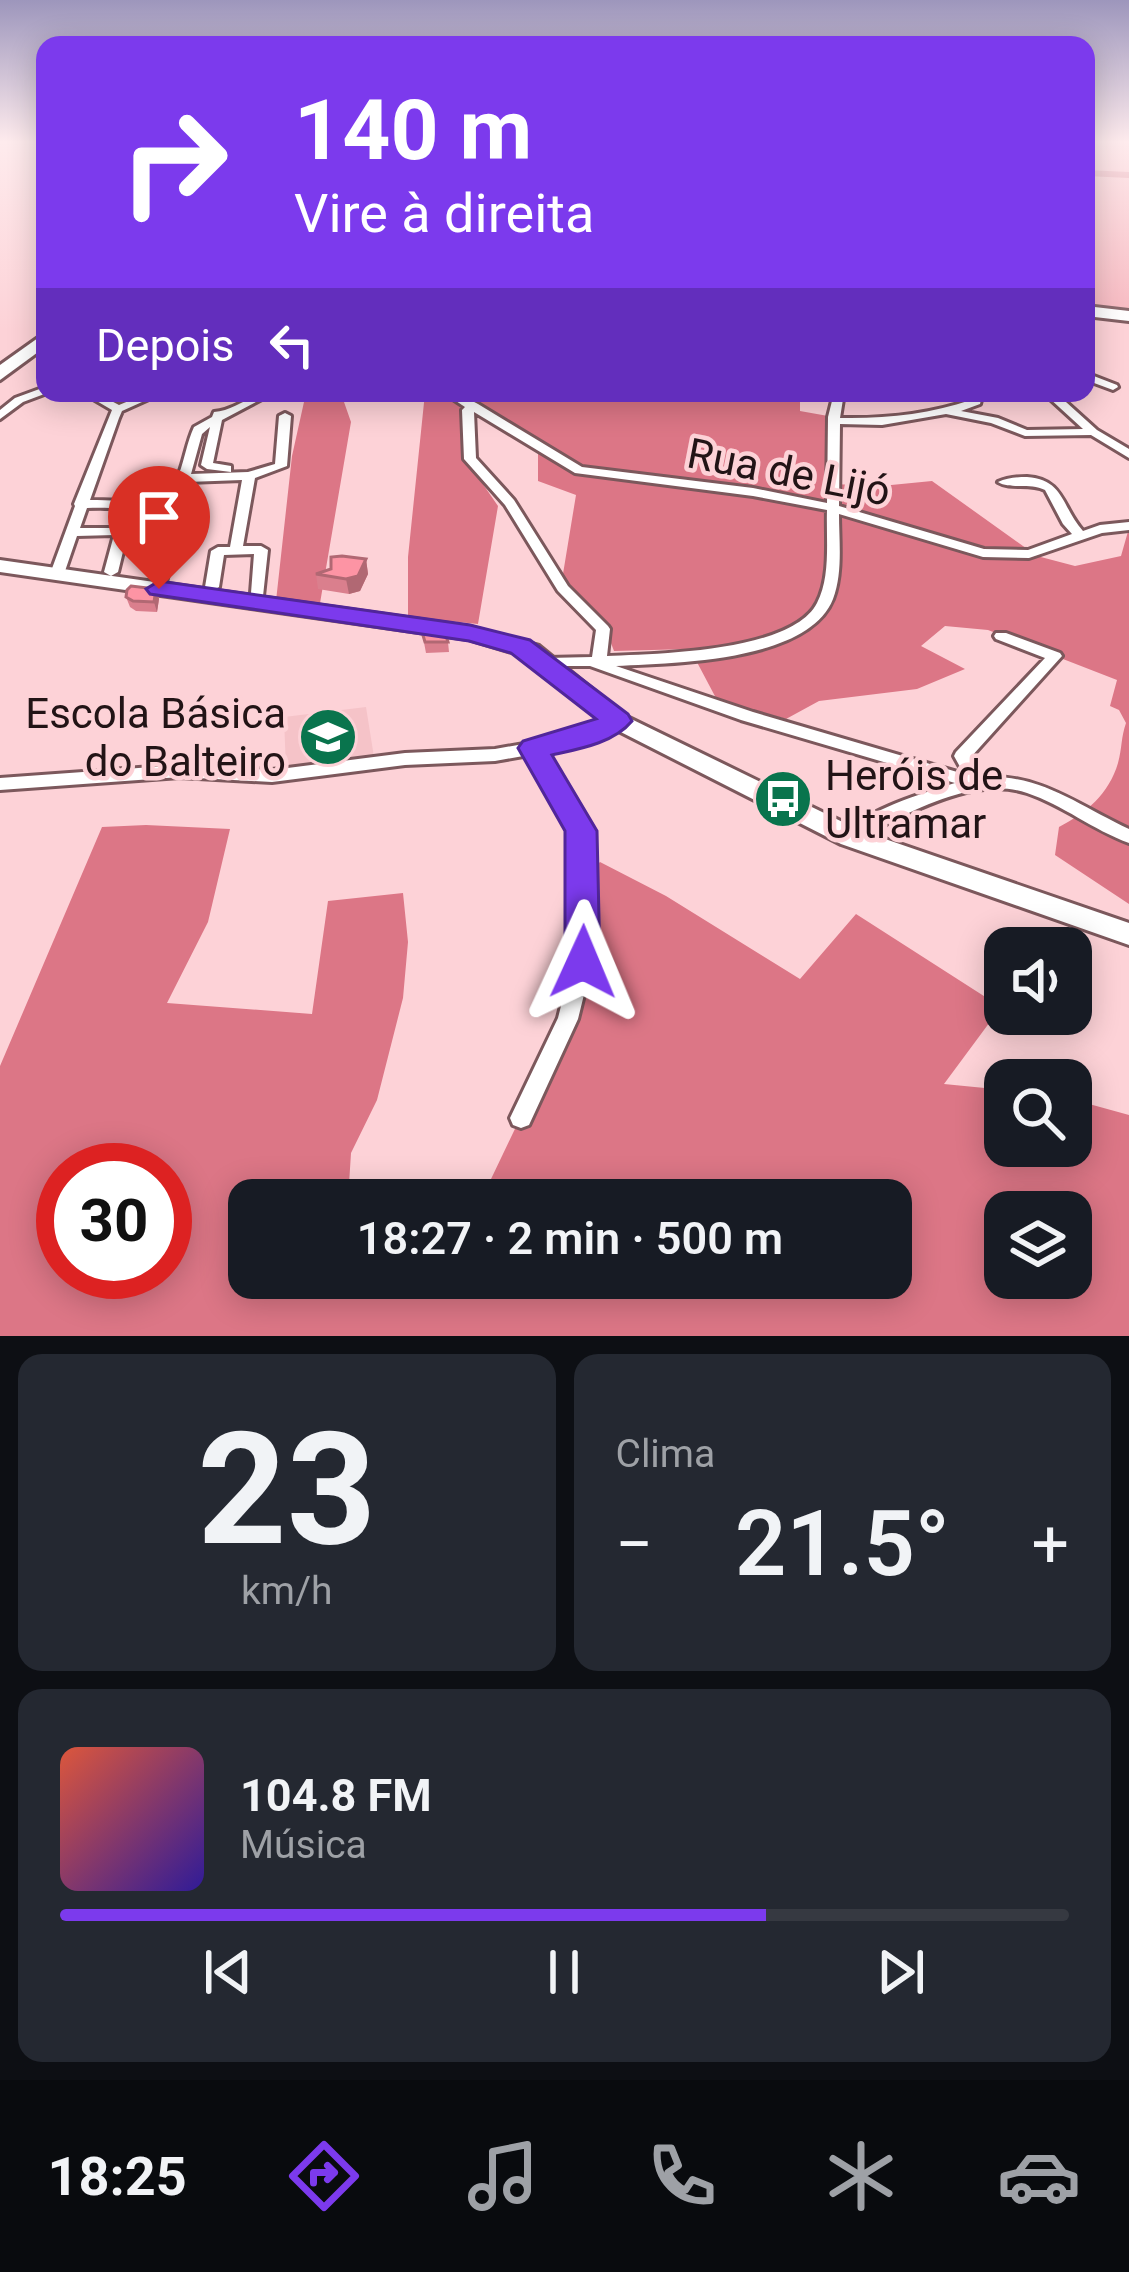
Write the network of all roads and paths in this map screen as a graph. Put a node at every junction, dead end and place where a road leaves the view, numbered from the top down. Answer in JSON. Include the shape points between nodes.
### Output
{"nodes":[{"id":1,"x":1095,"y":312,"type":"edge"},
{"id":2,"x":1129,"y":316,"type":"edge"},
{"id":3,"x":36,"y":333,"type":"edge"},
{"id":4,"x":36,"y":345,"type":"edge"},
{"id":5,"x":0,"y":362,"type":"edge"},
{"id":6,"x":0,"y":374,"type":"edge"},
{"id":7,"x":1095,"y":380,"type":"edge"},
{"id":8,"x":1113,"y":387,"type":"dead end"},
{"id":9,"x":36,"y":393,"type":"edge"},
{"id":10,"x":112,"y":402,"type":"edge"},
{"id":11,"x":116,"y":402,"type":"edge"},
{"id":12,"x":133,"y":402,"type":"edge"},
{"id":13,"x":247,"y":402,"type":"edge"},
{"id":14,"x":466,"y":402,"type":"edge"},
{"id":15,"x":837,"y":402,"type":"edge"},
{"id":16,"x":976,"y":402,"type":"edge"},
{"id":17,"x":985,"y":402,"type":"edge"},
{"id":18,"x":1060,"y":402,"type":"edge"},
{"id":19,"x":123,"y":406,"type":"junction"},
{"id":20,"x":474,"y":406,"type":"junction"},
{"id":21,"x":946,"y":410,"type":"junction"},
{"id":22,"x":223,"y":412,"type":"junction"},
{"id":23,"x":0,"y":416,"type":"edge"},
{"id":24,"x":285,"y":416,"type":"dead end"},
{"id":25,"x":994,"y":420,"type":"junction"},
{"id":26,"x":834,"y":421,"type":"junction"},
{"id":27,"x":1093,"y":432,"type":"junction"},
{"id":28,"x":1129,"y":454,"type":"edge"},
{"id":29,"x":249,"y":476,"type":"junction"},
{"id":30,"x":228,"y":477,"type":"junction"},
{"id":31,"x":183,"y":478,"type":"junction"},
{"id":32,"x":1004,"y":482,"type":"dead end"},
{"id":33,"x":80,"y":504,"type":"junction"},
{"id":34,"x":832,"y":508,"type":"junction"},
{"id":35,"x":1129,"y":526,"type":"edge"},
{"id":36,"x":122,"y":529,"type":"junction"},
{"id":37,"x":71,"y":532,"type":"junction"},
{"id":38,"x":1082,"y":536,"type":"junction"},
{"id":39,"x":236,"y":548,"type":"junction"},
{"id":40,"x":0,"y":566,"type":"edge"},
{"id":41,"x":110,"y":572,"type":"dead end"},
{"id":42,"x":57,"y":574,"type":"junction"},
{"id":43,"x":161,"y":580,"type":"dead end"},
{"id":44,"x":212,"y":586,"type":"dead end"},
{"id":45,"x":258,"y":593,"type":"dead end"},
{"id":46,"x":1001,"y":636,"type":"dead end"},
{"id":47,"x":593,"y":661,"type":"junction"},
{"id":48,"x":548,"y":663,"type":"junction"},
{"id":49,"x":617,"y":721,"type":"junction"},
{"id":50,"x":533,"y":748,"type":"junction"},
{"id":51,"x":0,"y":784,"type":"edge"},
{"id":52,"x":979,"y":784,"type":"junction"},
{"id":53,"x":1129,"y":836,"type":"edge"},
{"id":54,"x":850,"y":838,"type":"junction"},
{"id":55,"x":1129,"y":934,"type":"edge"},
{"id":56,"x":521,"y":1118,"type":"dead end"}],
"edges":[{"from":1,"to":2,"type":"main road"},
{"from":3,"to":5,"type":"highway"},
{"from":4,"to":6,"type":"highway"},
{"from":7,"to":8,"type":"street"},
{"from":9,"to":23,"type":"street"},
{"from":10,"to":19,"type":"street"},
{"from":11,"to":19,"type":"street"},
{"from":12,"to":19,"type":"street"},
{"from":13,"to":22,"type":"street"},
{"from":14,"to":20,"type":"street","name":"Rua de Lijó"},
{"from":15,"to":26,"type":"street"},
{"from":16,"to":21,"type":"street"},
{"from":17,"to":25,"type":"street"},
{"from":18,"to":27,"type":"street"},
{"from":19,"to":33,"type":"street"},
{"from":20,"to":34,"type":"street","name":"Rua de Lijó","via":[[579,470]]},
{"from":20,"to":47,"type":"street","via":[[470,459],[510,503],[563,588],[603,629]]},
{"from":21,"to":25,"type":"street"},
{"from":21,"to":26,"type":"street"},
{"from":22,"to":30,"type":"street","via":[[207,465],[230,469]]},
{"from":22,"to":31,"type":"street","via":[[194,437]]},
{"from":24,"to":29,"type":"street","via":[[280,466]]},
{"from":25,"to":27,"type":"street","via":[[1025,433]]},
{"from":26,"to":34,"type":"street"},
{"from":27,"to":28,"type":"street"},
{"from":29,"to":30,"type":"street"},
{"from":29,"to":39,"type":"street"},
{"from":30,"to":31,"type":"street"},
{"from":31,"to":33,"type":"street","via":[[149,501]]},
{"from":32,"to":38,"type":"street","via":[[1049,484]]},
{"from":33,"to":37,"type":"street"},
{"from":34,"to":38,"type":"street","name":"Rua de Lijó","via":[[1001,555]]},
{"from":34,"to":47,"type":"street","via":[[829,593],[804,626],[735,648]]},
{"from":35,"to":38,"type":"street","name":"Rua de Lijó"},
{"from":36,"to":37,"type":"street"},
{"from":36,"to":41,"type":"street"},
{"from":36,"to":43,"type":"street","via":[[174,531]]},
{"from":37,"to":42,"type":"street"},
{"from":39,"to":44,"type":"street","via":[[218,551]]},
{"from":39,"to":45,"type":"street","via":[[263,552]]},
{"from":40,"to":42,"type":"street"},
{"from":42,"to":48,"type":"street","via":[[470,633]]},
{"from":46,"to":52,"type":"street","via":[[1055,656],[962,756]]},
{"from":47,"to":48,"type":"street"},
{"from":47,"to":52,"type":"street"},
{"from":48,"to":49,"type":"street"},
{"from":49,"to":50,"type":"street"},
{"from":49,"to":54,"type":"street"},
{"from":50,"to":51,"type":"street","via":[[272,776],[180,772]]},
{"from":50,"to":56,"type":"street","via":[[581,831],[583,962],[568,1019]]},
{"from":52,"to":53,"type":"street","via":[[1023,784]]},
{"from":52,"to":54,"type":"street","via":[[883,816]]},
{"from":54,"to":55,"type":"street"}]}
